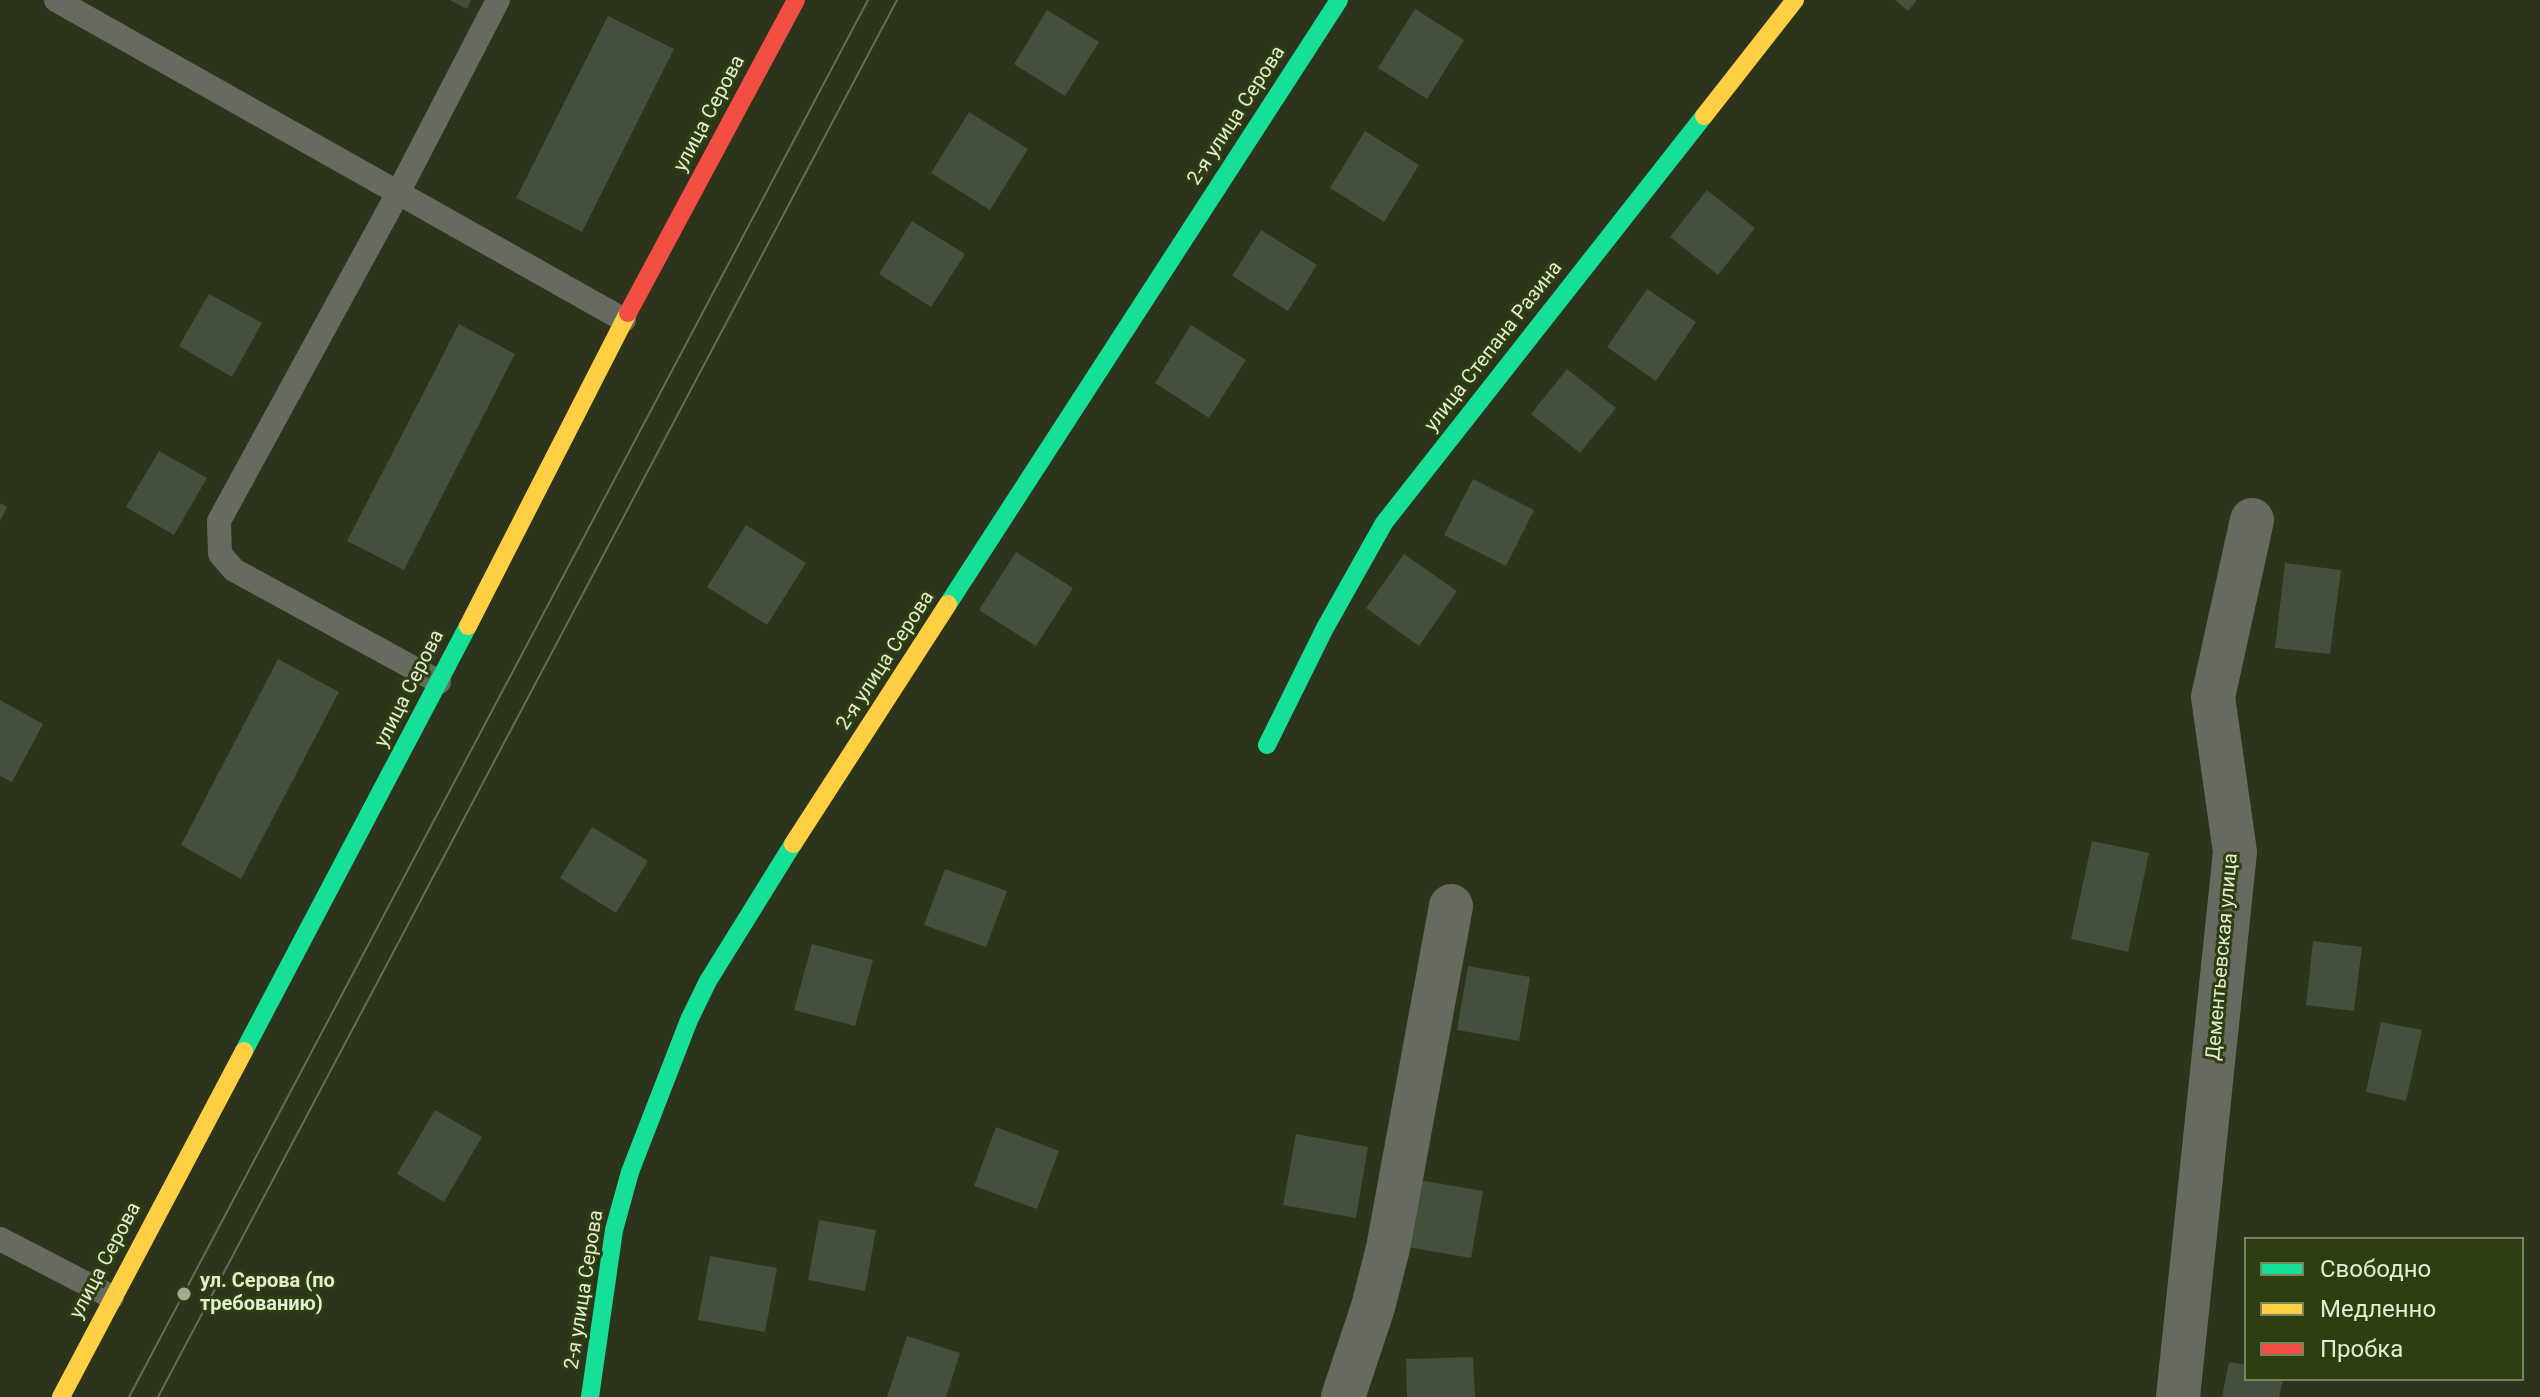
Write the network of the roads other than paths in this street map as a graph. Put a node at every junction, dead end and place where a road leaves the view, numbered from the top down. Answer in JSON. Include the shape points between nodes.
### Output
{"nodes":[{"id":1,"x":56,"y":0,"type":"edge"},
{"id":2,"x":498,"y":0,"type":"edge"},
{"id":3,"x":796,"y":0,"type":"edge"},
{"id":4,"x":1339,"y":0,"type":"edge"},
{"id":5,"x":1795,"y":0,"type":"edge"},
{"id":6,"x":398,"y":193,"type":"junction"},
{"id":7,"x":624,"y":320,"type":"junction"},
{"id":8,"x":2252,"y":520,"type":"dead end"},
{"id":9,"x":439,"y":682,"type":"junction"},
{"id":10,"x":1267,"y":745,"type":"dead end"},
{"id":11,"x":1451,"y":906,"type":"dead end"},
{"id":12,"x":0,"y":1239,"type":"edge"},
{"id":13,"x":112,"y":1297,"type":"junction"},
{"id":14,"x":61,"y":1397,"type":"edge"},
{"id":15,"x":594,"y":1397,"type":"edge"},
{"id":16,"x":1343,"y":1397,"type":"edge"},
{"id":17,"x":2178,"y":1397,"type":"edge"}],
"edges":[{"from":1,"to":6,"type":"lane"},
{"from":2,"to":6,"type":"lane"},
{"from":3,"to":7,"type":"street","name":"улица Серова"},
{"from":4,"to":15,"type":"street","name":"2-я улица Серова","via":[[708,981],[658,1097],[614,1230]]},
{"from":5,"to":10,"type":"street","name":"улица Степана Разина","via":[[1384,523]]},
{"from":6,"to":7,"type":"lane"},
{"from":6,"to":9,"type":"lane","via":[[219,521],[220,554],[234,570]]},
{"from":7,"to":9,"type":"street","name":"улица Серова"},
{"from":8,"to":17,"type":"street","name":"Дементьевская улица","via":[[2213,697],[2235,852]]},
{"from":9,"to":13,"type":"street","name":"улица Серова"},
{"from":11,"to":16,"type":"street","via":[[1388,1248]]},
{"from":12,"to":13,"type":"lane"},
{"from":13,"to":14,"type":"street","name":"улица Серова"}]}
